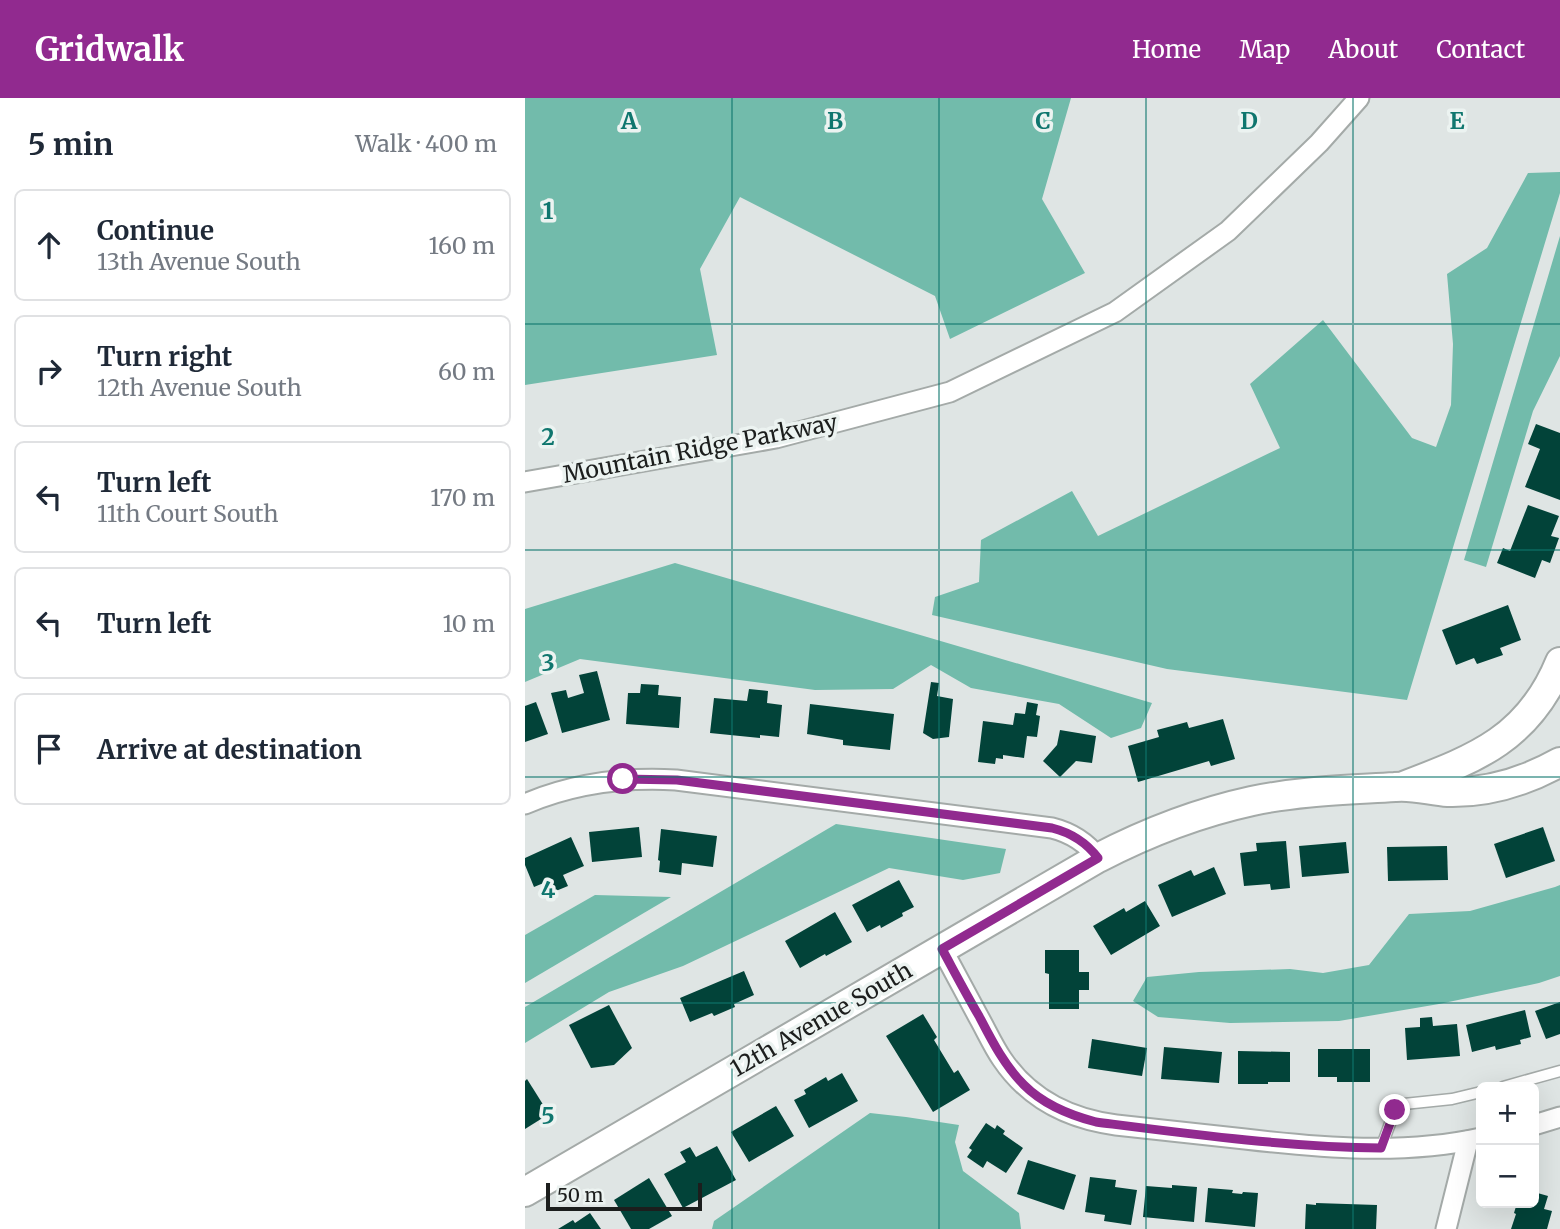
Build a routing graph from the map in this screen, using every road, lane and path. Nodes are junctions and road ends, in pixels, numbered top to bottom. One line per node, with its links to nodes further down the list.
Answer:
1 (1359, 98): 2 (street, Mountain Ridge Parkway)
2 (525, 482)
3 (1560, 662): 5 (street, 12th Avenue South)
4 (1560, 762): 5 (street, 12th Avenue South)
5 (1403, 786): 7 (street, 12th Avenue South)
6 (525, 804): 7 (street)
7 (1098, 858): 8 (street, 12th Avenue South)
8 (942, 949): 15 (street); 16 (street, 12th Avenue South)
9 (1560, 1071): 10 (lane)
10 (1521, 1082)
11 (1476, 1093): 15 (lane)
12 (1560, 1117): 13 (street)
13 (1539, 1123)
14 (1475, 1140): 15 (street); 17 (street)
15 (1381, 1148)
16 (525, 1192)
17 (1446, 1229)

